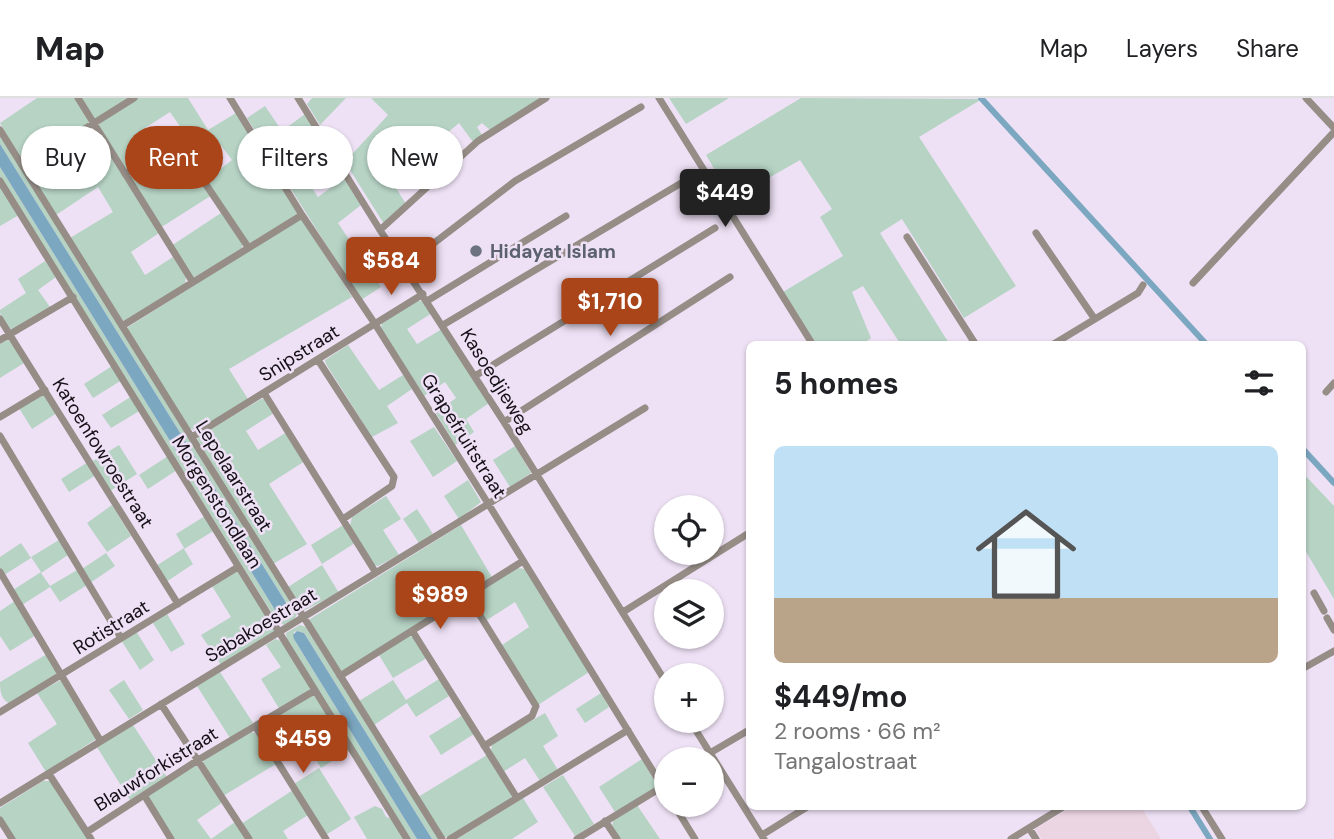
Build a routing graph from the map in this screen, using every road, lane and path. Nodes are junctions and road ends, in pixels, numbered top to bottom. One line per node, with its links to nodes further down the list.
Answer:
1 (78, 98): 9 (street)
2 (134, 98): 9 (street)
3 (230, 98): 20 (street, Grapefruitstraat)
4 (298, 98): 23 (street, Kasoedjieweg)
5 (546, 98): 23 (street)
6 (659, 98): 41 (street)
7 (1306, 98): 12 (street)
8 (640, 107): 27 (street)
9 (93, 123): 10 (street); 14 (street)
10 (88, 126)
11 (0, 130): 13 (street, Lepelaarstraat)
12 (1334, 130): 30 (street)
13 (21, 162)
14 (125, 174)
15 (688, 178): 37 (street)
16 (0, 181): 32 (street, Morgenstondlaan)
17 (38, 189): 38 (street, Lepelaarstraat)
18 (134, 189): 29 (street)
19 (209, 189): 26 (street)
20 (302, 215): 26 (street); 36 (street, Grapefruitstraat)
21 (566, 216): 33 (street, Snipstraat)
22 (715, 228): 45 (street)
23 (380, 230): 27 (street, Kasoedjieweg)
24 (1036, 233): 34 (street)
25 (908, 237): 42 (street)
26 (248, 247): 29 (street)
27 (404, 266): 33 (street, Kasoedjieweg)
28 (730, 277): 52 (street)
29 (192, 281): 38 (street)
30 (1193, 283)
31 (1143, 285): 34 (street)
32 (73, 297): 39 (street); 60 (street, Morgenstondlaan)
33 (425, 297): 36 (street, Snipstraat); 37 (street, Kasoedjieweg)
34 (1094, 318): 43 (street)
35 (0, 319): 39 (street, Katoenfowroestraat)
36 (375, 324): 44 (street, Snipstraat); 56 (street, Grapefruitstraat)
37 (443, 325): 45 (street, Kasoedjieweg)
38 (122, 326): 54 (street, Lepelaarstraat)
39 (10, 335): 40 (street); 47 (street, Katoenfowroestraat)
40 (0, 341)
41 (811, 341)
42 (973, 341)
43 (1058, 341)
44 (318, 360): 49 (street, Snipstraat); 57 (street)
45 (475, 376): 52 (street, Kasoedjieweg)
46 (1334, 383): 48 (street)
47 (45, 390): 51 (street); 65 (street, Katoenfowroestraat)
48 (1326, 392)
49 (264, 393): 54 (street, Snipstraat); 57 (street)
50 (645, 408): 55 (street, Sabakoestraat)
51 (0, 417)
52 (505, 422): 55 (street, Kasoedjieweg)
53 (0, 436): 71 (street)
54 (192, 437): 67 (street, Lepelaarstraat)
55 (538, 475): 56 (street, Sabakoestraat); 66 (street, Kasoedjieweg)
56 (489, 505): 59 (street, Grapefruitstraat); 62 (street, Sabakoestraat)
57 (343, 519): 62 (street)
58 (746, 535): 66 (street)
59 (523, 561): 64 (street); 82 (street, Grapefruitstraat)
60 (238, 567): 65 (street, Rotistraat); 69 (street, Morgenstondlaan)
61 (0, 572): 75 (street)
62 (376, 573): 67 (street, Sabakoestraat)
63 (1314, 593): 68 (street)
64 (468, 596): 70 (street); 85 (street)
65 (177, 604): 71 (street, Rotistraat)
66 (623, 612): 73 (street, Kasoedjieweg)
67 (303, 618): 69 (street, Sabakoestraat); 76 (street, Lepelaarstraat)
68 (1334, 630)
69 (281, 632): 77 (street, Morgenstondlaan); 79 (street, Sabakoestraat)
70 (413, 632): 76 (street); 85 (street)
71 (121, 638): 75 (street, Rotistraat)
72 (1334, 651): 74 (street)
73 (654, 663)
74 (1306, 667)
75 (63, 675): 80 (street, Rotistraat); 84 (street)
76 (340, 676): 109 (street, Lepelaarstraat)
77 (314, 691): 81 (street, Blauwforkistraat); 108 (street, Morgenstondlaan)
78 (0, 698): 80 (street)
79 (161, 704): 84 (street, Sabakoestraat); 87 (street)
80 (3, 710)
81 (256, 726): 87 (street, Blauwforkistraat); 107 (street)
82 (628, 730): 88 (street, Grapefruitstraat); 93 (street)
83 (746, 732): 86 (street)
84 (100, 740): 89 (street, Sabakoestraat)
85 (484, 746): 93 (street)
86 (720, 747)
87 (198, 760): 91 (street, Blauwforkistraat); 106 (street)
88 (654, 772)
89 (49, 774): 94 (street, Sabakoestraat); 102 (street)
90 (724, 775): 103 (street)
91 (144, 795): 102 (street, Blauwforkistraat); 105 (street)
92 (654, 796): 100 (street)
93 (517, 798): 110 (street)
94 (0, 803)
95 (803, 810): 103 (street)
96 (1058, 810): 101 (street)
97 (1204, 810): 116 (street)
98 (681, 817): 113 (street)
99 (0, 820): 104 (street)
100 (605, 821): 111 (street); 112 (street)
101 (1029, 828): 114 (street); 115 (street)
102 (89, 835)
103 (763, 837)
104 (12, 839)
105 (171, 839)
106 (249, 839)
107 (327, 839)
108 (407, 839)
109 (442, 839)
110 (450, 839)
111 (577, 839)
112 (617, 839)
113 (695, 839)
114 (1011, 839)
115 (1036, 839)
116 (1222, 839)

